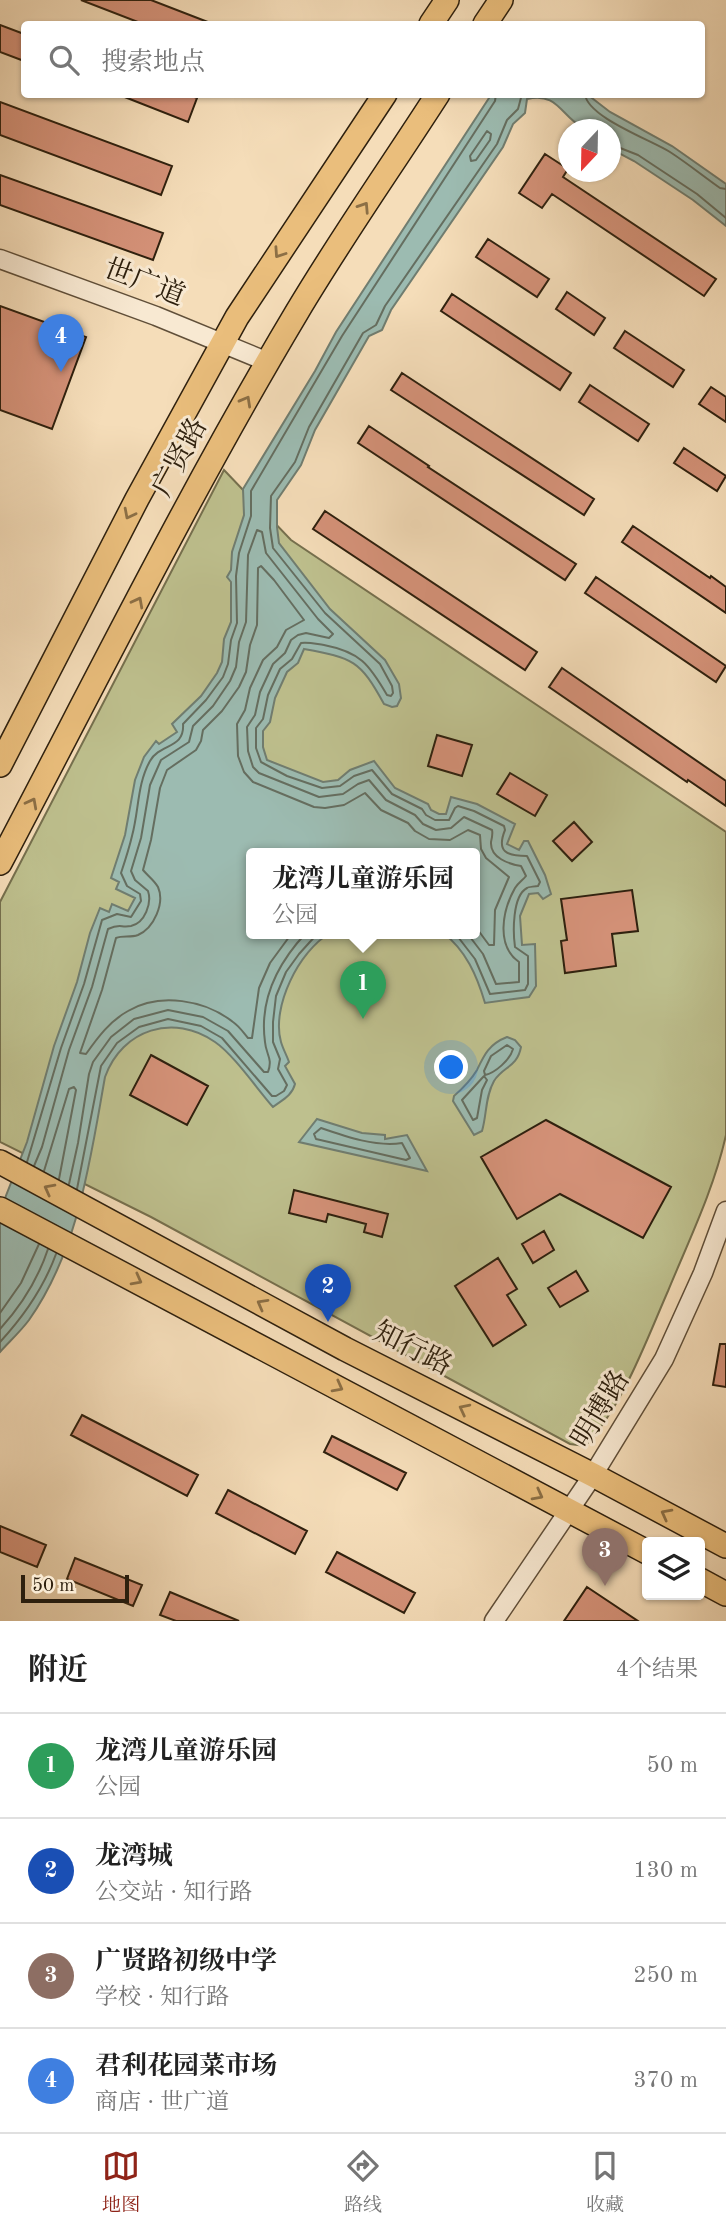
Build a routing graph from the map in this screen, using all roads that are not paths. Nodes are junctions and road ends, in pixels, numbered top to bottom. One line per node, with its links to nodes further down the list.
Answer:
1 (447, 0): 3 (main road)
2 (501, 0): 4 (main road)
3 (433, 21)
4 (487, 21)
5 (381, 98): 8 (main road, 广贤路, one-way to 8)
6 (436, 98): 9 (main road, 广贤路, one-way to 6)
7 (0, 259): 8 (street, 世广道)
8 (223, 344): 9 (street, 世广道); 10 (main road, 广贤路, one-way to 10)
9 (268, 362): 11 (main road, 广贤路, one-way to 9)
10 (0, 765)
11 (0, 863)
12 (2, 1163): 15 (main road, 知行路, one-way to 12)
13 (0, 1209): 16 (main road, one-way to 16)
14 (726, 1211): 15 (street, 明博路)
15 (593, 1475): 16 (street, 明博路); 17 (main road, 知行路, one-way to 15)
16 (568, 1510): 18 (main road); 21 (street, 明博路)
17 (726, 1546)
18 (642, 1549)
19 (705, 1583): 20 (main road)
20 (726, 1594)
21 (494, 1621)

